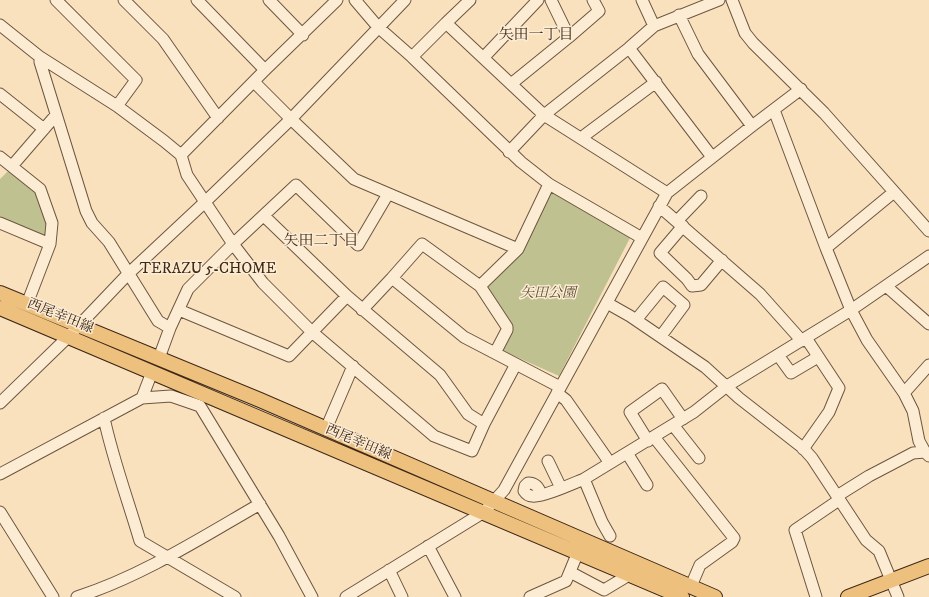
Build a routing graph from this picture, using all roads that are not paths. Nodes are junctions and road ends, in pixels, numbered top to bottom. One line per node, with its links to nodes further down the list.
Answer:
1 (56, 0): 32 (street)
2 (124, 0): 36 (street)
3 (197, 0): 26 (street)
4 (269, 0): 20 (street)
5 (337, 0): 20 (street)
6 (355, 0): 19 (street)
7 (405, 0): 19 (street)
8 (470, 0): 16 (street)
9 (538, 0): 25 (street)
10 (551, 0): 21 (street)
11 (593, 0): 21 (street)
12 (642, 0): 18 (street)
13 (719, 0): 15 (street)
14 (732, 0): 30 (street)
15 (680, 15): 18 (street); 38 (street)
16 (446, 23): 24 (street); 25 (street)
17 (0, 25): 23 (street)
18 (654, 26): 22 (street)
19 (378, 27): 24 (street); 37 (street)
20 (303, 35): 26 (street)
21 (569, 37): 29 (street)
22 (629, 48): 28 (street); 35 (street)
23 (40, 57): 32 (street); 34 (street)
24 (412, 57): 41 (street)
25 (484, 57): 29 (street)
26 (265, 70): 27 (street)
27 (254, 82): 36 (street); 37 (street)
28 (656, 82): 40 (street); 44 (street)
29 (511, 84): 35 (street)
30 (801, 89): 33 (street); 47 (street)
31 (0, 94): 39 (street)
32 (117, 106): 42 (street)
33 (774, 110): 38 (street); 60 (street)
34 (56, 114): 39 (street); 64 (street)
35 (544, 114): 40 (street); 41 (street)
36 (218, 118): 42 (street)
37 (291, 119): 49 (street); 51 (street)
38 (752, 126): 44 (street)
39 (44, 129): 45 (street)
40 (580, 138): 48 (street)
41 (509, 152): 46 (street)
42 (181, 155): 51 (street)
43 (0, 157): 45 (street)
44 (712, 157): 48 (street)
45 (12, 166): 58 (street)
46 (549, 184): 57 (street); 61 (street)
47 (894, 192): 56 (street); 60 (street)
48 (667, 193): 52 (street)
49 (388, 194): 53 (street); 61 (street)
50 (701, 196): 55 (street)
51 (205, 202): 59 (street); 64 (street)
52 (659, 206): 55 (street); 57 (street)
53 (264, 216): 59 (street); 69 (street)
54 (0, 223): 58 (street)
55 (680, 223): 63 (street); 63 (street)
56 (929, 231)
57 (642, 238): 70 (street)
58 (50, 244): 71 (street)
59 (233, 244): 73 (street); 80 (street)
60 (826, 248): 75 (street)
61 (518, 249): 66 (street)
62 (929, 256): 67 (street)
63 (722, 260): 83 (street)
64 (128, 274): 78 (street); 79 (street)
65 (392, 278): 66 (street); 74 (street); 84 (street)
66 (480, 286): 84 (street)
67 (886, 286): 75 (street); 77 (street)
68 (0, 293): 71 (main road, 西尾幸田線)
69 (347, 296): 74 (street); 80 (street)
70 (607, 303): 76 (street); 93 (street)
71 (27, 304): 78 (main road, 西尾幸田線)
72 (0, 308): 82 (main road, 西尾幸田線)
73 (179, 310): 79 (street); 80 (street)
74 (362, 310): 99 (street)
75 (852, 310): 83 (street); 94 (street)
76 (636, 320): 81 (street); 81 (street)
77 (929, 324)
78 (78, 325): 82 (street); 87 (main road, 西尾幸田線)
79 (170, 328): 87 (street)
80 (312, 332): 90 (street)
81 (660, 336): 92 (street)
82 (68, 337): 91 (main road, 西尾幸田線); 96 (street)
83 (804, 339): 85 (street); 86 (street)
84 (495, 353): 88 (street)
85 (778, 355): 86 (street); 92 (street)
86 (818, 357): 103 (street)
87 (159, 358): 101 (main road, 西尾幸田線)
88 (516, 364): 93 (street); 99 (street)
89 (929, 365): 94 (street)
90 (353, 366): 99 (street); 101 (street)
91 (152, 372): 95 (street); 118 (main road, 西尾幸田線)
92 (727, 386): 98 (street); 103 (street)
93 (558, 390): 108 (street); 115 (street)
94 (904, 393): 105 (street)
95 (142, 398): 97 (street); 116 (street)
96 (0, 403)
97 (104, 418): 109 (street); 122 (street)
98 (683, 419): 100 (street); 102 (street)
99 (484, 424)
100 (673, 425): 102 (street); 106 (street)
101 (326, 429): 115 (main road, 西尾幸田線)
102 (651, 439): 104 (street); 128 (street)
103 (804, 449): 114 (street)
104 (627, 453): 108 (street); 111 (street)
105 (927, 454): 114 (street)
106 (699, 458)
107 (548, 461): 112 (street)
108 (610, 463): 110 (street)
109 (1, 472)
110 (584, 479): 112 (street); 119 (street)
111 (647, 485)
112 (561, 488): 113 (street)
113 (541, 495)
114 (838, 498): 127 (street); 138 (street)
115 (494, 501): 118 (street); 128 (main road, 西尾幸田線)
116 (260, 504): 122 (street); 132 (street)
117 (0, 512): 129 (street)
118 (484, 512): 120 (street); 121 (main road, 西尾幸田線)
119 (610, 536)
120 (428, 546): 124 (street); 135 (street)
121 (578, 552): 125 (street); 126 (main road, 西尾幸田線)
122 (166, 557): 130 (street); 131 (street)
123 (929, 566): 127 (main road)
124 (389, 570): 133 (street); 134 (street)
125 (570, 572): 126 (street); 136 (street)
126 (629, 575): 128 (main road, 西尾幸田線)
127 (891, 581): 139 (main road); 140 (street)
128 (687, 592): 137 (main road, 西尾幸田線)
129 (53, 597)
130 (77, 597)
131 (235, 597)
132 (312, 597)
133 (346, 597)
134 (402, 597)
135 (455, 597)
136 (530, 597)
137 (715, 597)
138 (816, 597)
139 (848, 597)
140 (898, 597)

